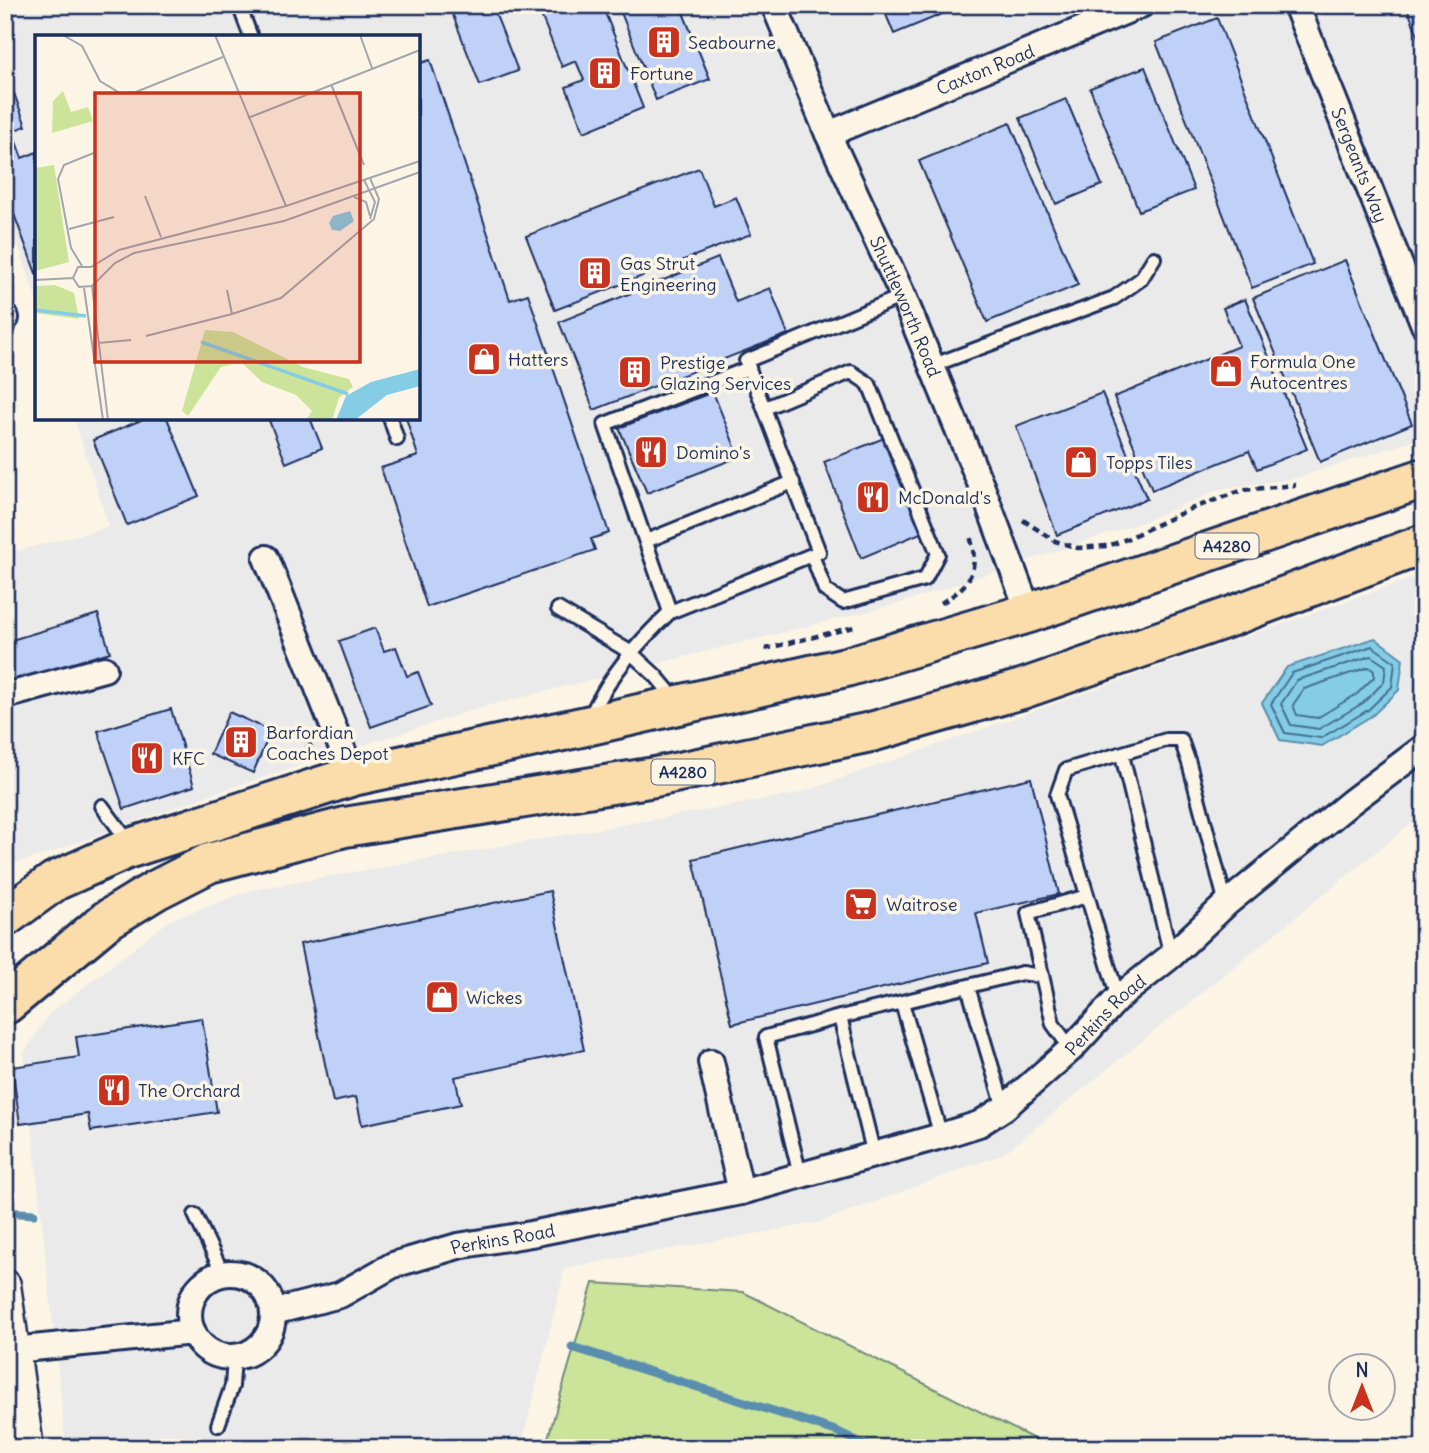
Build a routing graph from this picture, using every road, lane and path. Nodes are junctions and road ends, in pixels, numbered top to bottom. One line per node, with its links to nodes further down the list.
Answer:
1 (239, 5): 5 (lane)
2 (774, 5): 6 (street, Shuttleworth Road)
3 (1141, 5): 6 (street, Caxton Road)
4 (1296, 5): 9 (street, Sergeants Way)
5 (250, 35)
6 (828, 134): 8 (street, Shuttleworth Road)
7 (1154, 258): 10 (lane)
8 (903, 296): 10 (street, Shuttleworth Road); 11 (lane)
9 (1424, 325)
10 (931, 366): 27 (street, Shuttleworth Road)
11 (749, 368): 12 (lane); 19 (lane)
12 (765, 408): 16 (lane); 21 (lane)
13 (391, 420): 14 (lane)
14 (397, 439)
15 (1424, 478): 27 (main road, A4280)
16 (793, 482): 19 (lane); 21 (lane)
17 (1307, 484): 18 (path)
18 (1018, 510)
19 (646, 541): 26 (lane)
20 (1424, 544): 23 (main road, A4280)
21 (812, 555): 26 (lane)
22 (266, 558): 35 (street)
23 (1381, 559): 24 (street); 47 (main road, A4280)
24 (1424, 566)
25 (558, 609): 28 (lane)
26 (670, 612): 28 (lane)
27 (1029, 613): 31 (main road, A4280)
28 (630, 652): 31 (lane); 32 (lane)
29 (104, 669): 30 (street)
30 (5, 696)
31 (680, 704): 32 (main road, A4280)
32 (586, 726): 35 (main road, A4280)
33 (1424, 747): 39 (street, Perkins Road)
34 (1122, 755): 38 (lane); 39 (lane); 41 (lane)
35 (353, 776): 37 (main road, A4280)
36 (102, 806): 37 (lane)
37 (127, 849): 40 (main road, A4280)
38 (1087, 896): 42 (lane); 45 (lane)
39 (1226, 904): 41 (street, Perkins Road)
40 (5, 917)
41 (1171, 956): 45 (street, Perkins Road)
42 (1041, 976): 44 (lane); 49 (lane)
43 (5, 979): 47 (main road)
44 (968, 986): 46 (lane); 51 (lane)
45 (1118, 998): 49 (street, Perkins Road)
46 (902, 1003): 48 (lane); 52 (lane)
47 (6, 1005)
48 (840, 1017): 53 (lane); 54 (lane)
49 (1071, 1049): 51 (street, Perkins Road)
50 (711, 1062): 55 (street)
51 (1004, 1108): 52 (street, Perkins Road)
52 (942, 1136): 53 (street, Perkins Road)
53 (874, 1156): 54 (street, Perkins Road)
54 (800, 1175): 55 (street, Perkins Road)
55 (741, 1192): 59 (street, Perkins Road)
56 (195, 1215): 57 (lane)
57 (223, 1274): 59 (street); 60 (street)
58 (5, 1285): 61 (street)
59 (273, 1312): 62 (street)
60 (193, 1332): 61 (street); 62 (street)
61 (13, 1350): 64 (street)
62 (234, 1358): 63 (lane)
63 (218, 1425)
64 (28, 1448)

